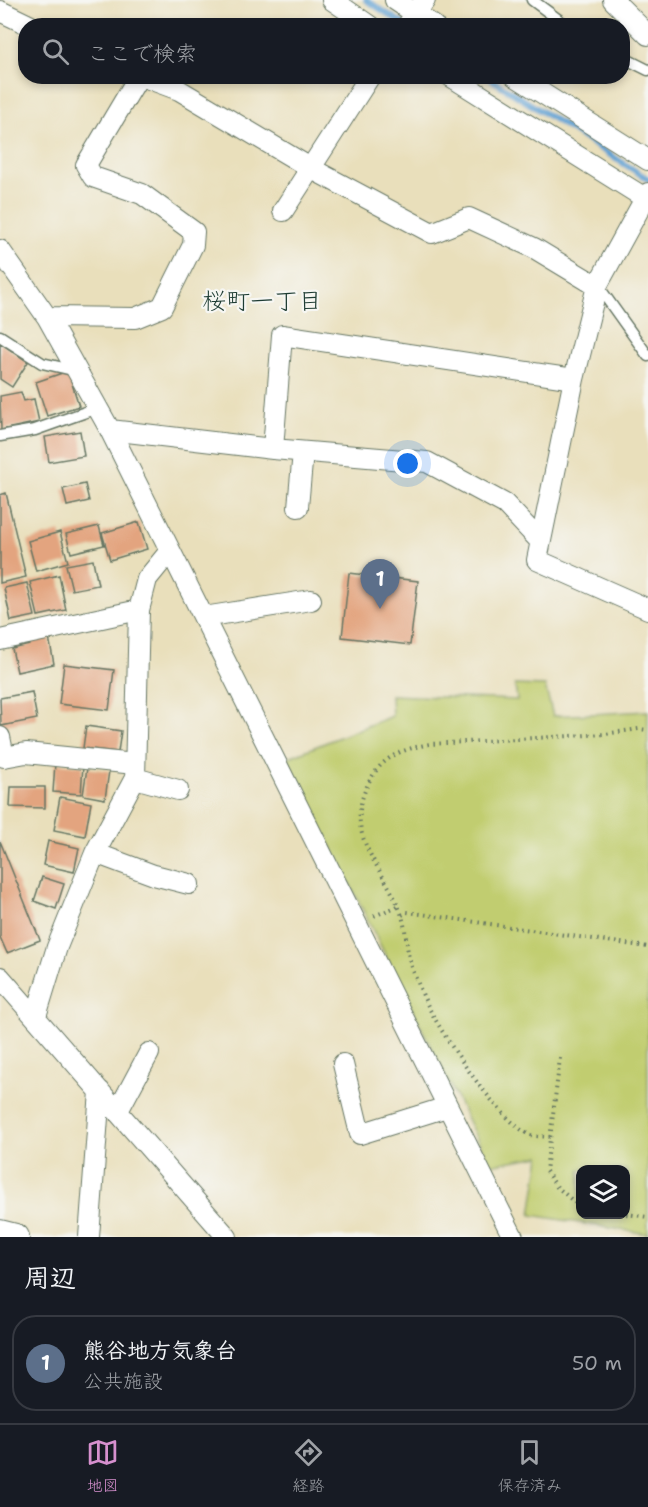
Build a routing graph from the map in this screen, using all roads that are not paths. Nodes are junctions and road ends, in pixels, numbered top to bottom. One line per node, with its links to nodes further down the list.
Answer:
1 (332, 0): 7 (street)
2 (395, 0): 6 (street)
3 (532, 0): 8 (lane)
4 (613, 0): 10 (street)
5 (0, 11): 9 (street)
6 (414, 15)
7 (358, 18)
8 (556, 18)
9 (18, 20)
10 (648, 35)
11 (630, 61): 12 (lane)
12 (648, 70)
13 (135, 84): 24 (street)
14 (162, 84): 19 (street)
15 (365, 84): 19 (street)
16 (463, 84): 20 (street)
17 (529, 84): 18 (street)
18 (648, 160)
19 (312, 169): 21 (street); 23 (street)
20 (647, 196): 23 (street)
21 (283, 211)
22 (0, 250): 24 (street)
23 (597, 286): 26 (lane); 28 (street)
24 (48, 317): 27 (street)
25 (0, 336): 27 (lane)
26 (648, 357)
27 (77, 371): 29 (street)
28 (574, 379): 32 (street); 35 (street)
29 (97, 408): 30 (street); 31 (lane)
30 (110, 430): 32 (street); 36 (street)
31 (0, 436)
32 (273, 449): 33 (street)
33 (303, 452): 34 (street); 35 (street)
34 (298, 507)
35 (539, 540): 38 (street)
36 (169, 552): 39 (street); 40 (street)
37 (312, 600): 40 (street)
38 (647, 606)
39 (139, 610): 41 (street); 43 (street)
40 (204, 617): 52 (street)
41 (0, 640)
42 (0, 737): 43 (street)
43 (135, 771): 44 (street); 45 (street)
44 (178, 790)
45 (95, 853): 46 (street); 48 (street)
46 (189, 884)
47 (0, 977): 48 (street)
48 (36, 1016): 51 (street)
49 (149, 1053): 53 (street)
50 (343, 1064): 52 (street)
51 (100, 1091): 53 (street); 56 (street)
52 (447, 1107): 58 (street)
53 (118, 1110): 57 (street)
54 (0, 1233): 55 (street)
55 (16, 1237)
56 (88, 1237)
57 (227, 1237)
58 (513, 1237)

